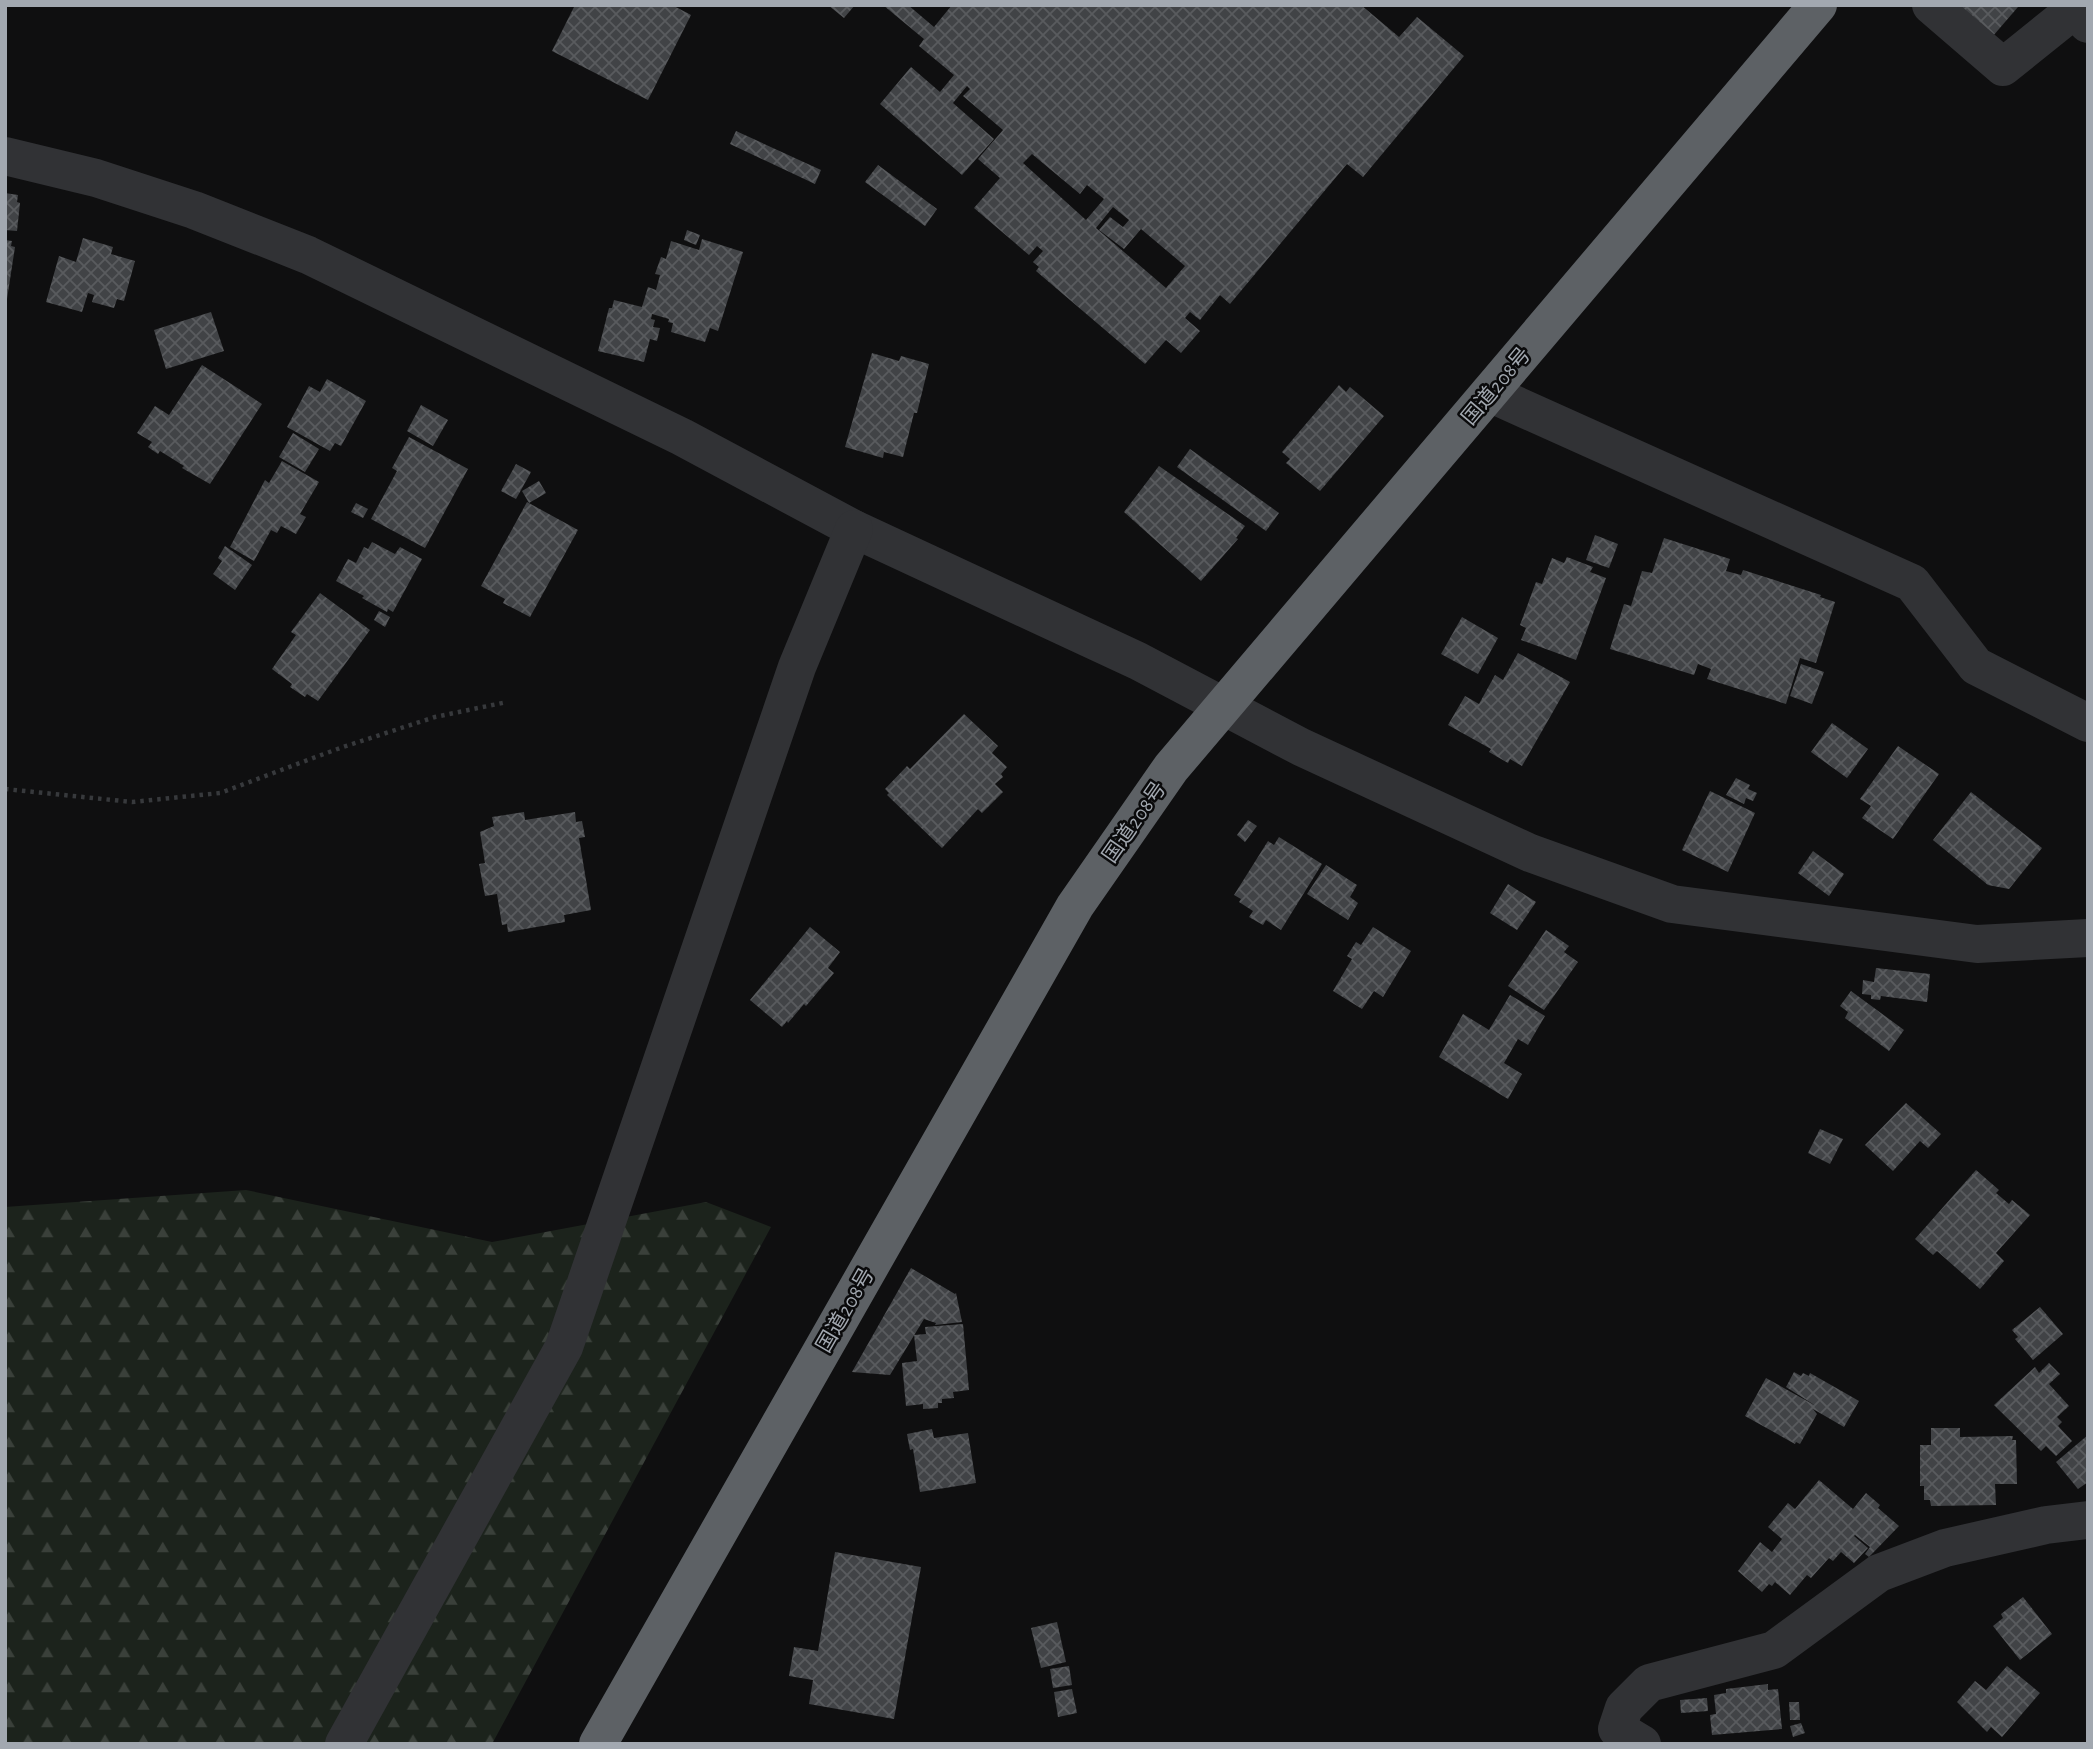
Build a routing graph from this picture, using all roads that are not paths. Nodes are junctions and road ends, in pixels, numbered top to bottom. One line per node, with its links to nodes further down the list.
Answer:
1 (1818, 5): 5 (highway, 国道208号)
2 (1931, 5): 3 (street)
3 (2088, 24)
4 (5, 156): 6 (street)
5 (1489, 393): 7 (street); 11 (highway, 国道208号)
6 (854, 529): 8 (street); 10 (street)
7 (2088, 723)
8 (2088, 938)
9 (2088, 1520): 12 (street)
10 (344, 1744)
11 (598, 1744)
12 (1642, 1744)

